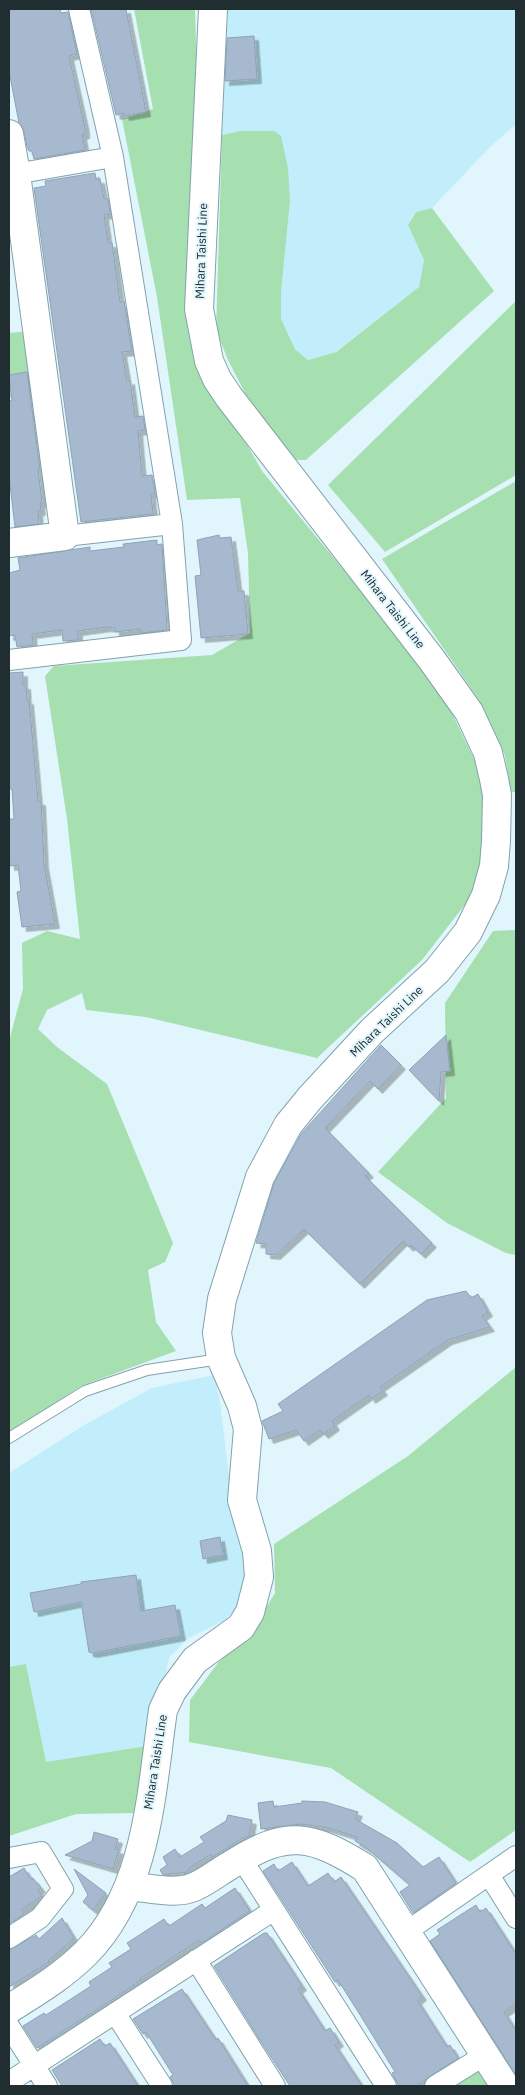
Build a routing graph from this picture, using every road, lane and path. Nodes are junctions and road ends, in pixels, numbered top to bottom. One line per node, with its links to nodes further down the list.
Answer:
1 (79, 9): 4 (street)
2 (212, 9): 10 (main road, Mihara Taishi Line)
3 (9, 134): 5 (main road)
4 (113, 157): 5 (street); 6 (street)
5 (12, 175): 7 (main road)
6 (172, 524): 7 (street); 9 (street)
7 (65, 536): 8 (main road)
8 (9, 543)
9 (9, 660)
10 (221, 1358): 11 (lane); 16 (main road, Mihara Taishi Line)
11 (9, 1438)
12 (516, 1856): 15 (street)
13 (9, 1858): 20 (street)
14 (241, 1858): 16 (main road); 17 (street); 19 (main road)
15 (489, 1875): 18 (street); 19 (street)
16 (129, 1886): 22 (main road, Mihara Taishi Line)
17 (274, 1910): 21 (street); 31 (street)
18 (516, 1918)
19 (406, 1932): 25 (main road)
20 (9, 1938)
21 (196, 1960): 23 (street); 30 (street)
22 (9, 2010)
23 (115, 2013): 26 (street); 29 (street)
24 (9, 2026): 26 (street)
25 (485, 2055): 32 (street); 33 (main road)
26 (33, 2066): 27 (street); 28 (street)
27 (9, 2082)
28 (47, 2086)
29 (162, 2086)
30 (275, 2086)
31 (386, 2086)
32 (435, 2086)
33 (505, 2086)

